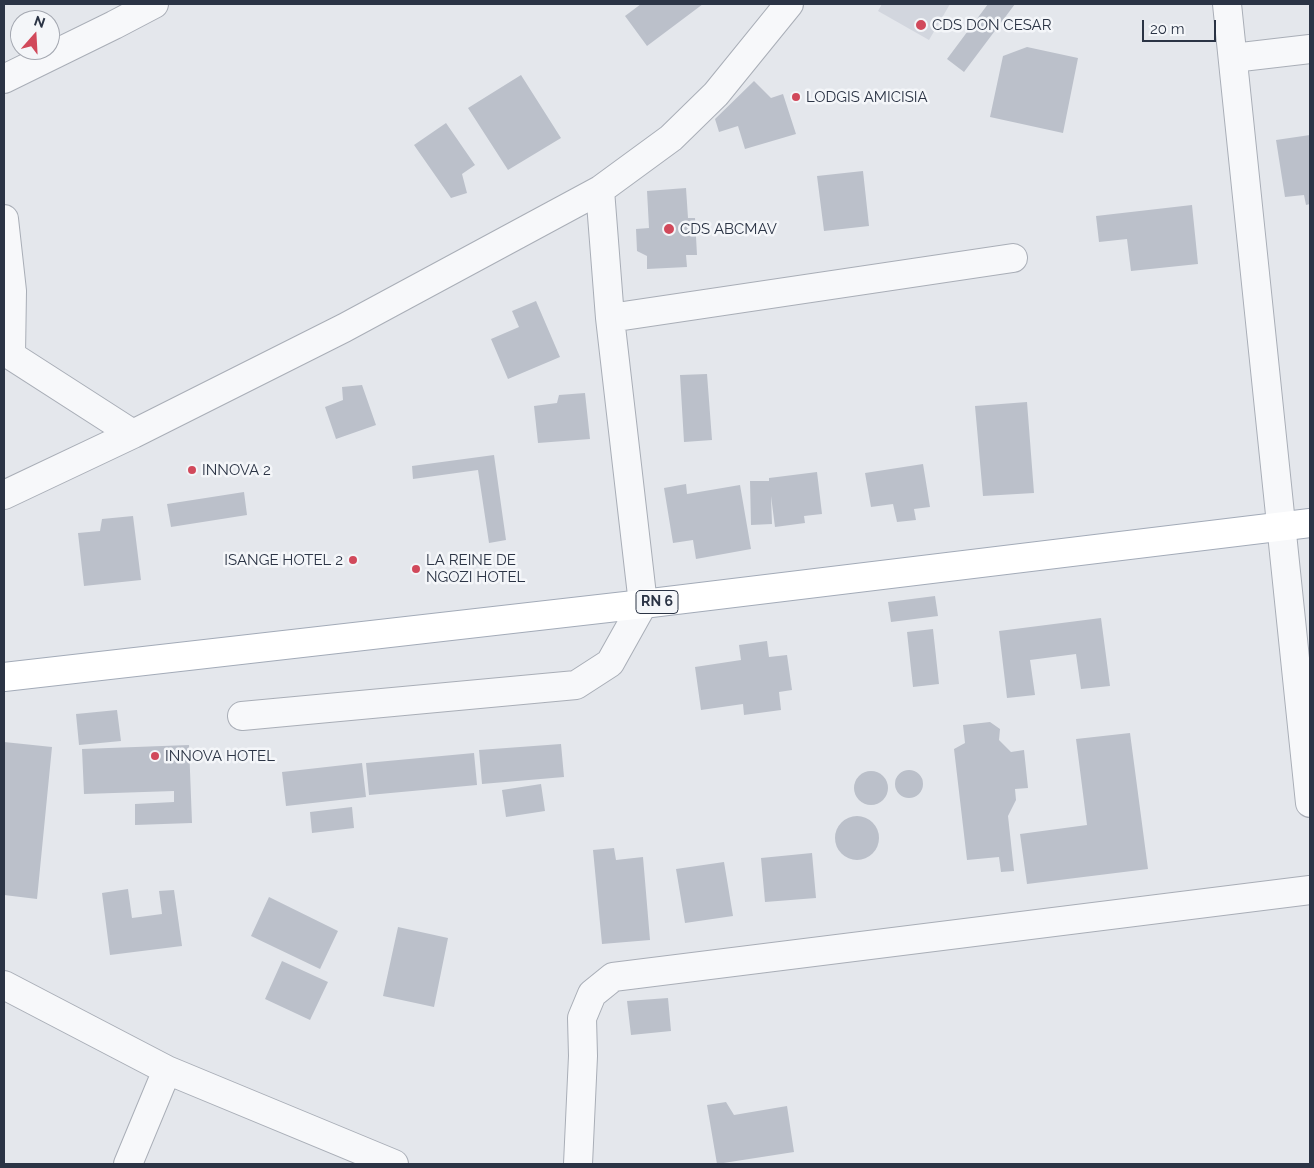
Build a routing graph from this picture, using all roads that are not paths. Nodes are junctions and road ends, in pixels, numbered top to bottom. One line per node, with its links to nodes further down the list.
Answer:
1 (154, 4): 6 (street)
2 (789, 4): 7 (street)
3 (1228, 4): 5 (street)
4 (1310, 49): 5 (street)
5 (1233, 58): 15 (street)
6 (4, 79)
7 (600, 190): 10 (street); 12 (street)
8 (4, 219): 11 (street)
9 (1013, 258): 10 (street)
10 (610, 318): 16 (street)
11 (7, 352): 12 (street)
12 (133, 434): 13 (street)
13 (4, 495)
14 (1310, 523): 15 (main road, RN 6)
15 (1282, 527): 16 (main road, RN 6); 19 (street)
16 (643, 604): 17 (main road, RN 6); 18 (street)
17 (4, 677)
18 (242, 716)
19 (1310, 803)
20 (1310, 890): 25 (street)
21 (4, 985): 22 (street)
22 (167, 1070): 23 (street); 24 (street)
23 (128, 1164)
24 (394, 1164)
25 (578, 1164)

